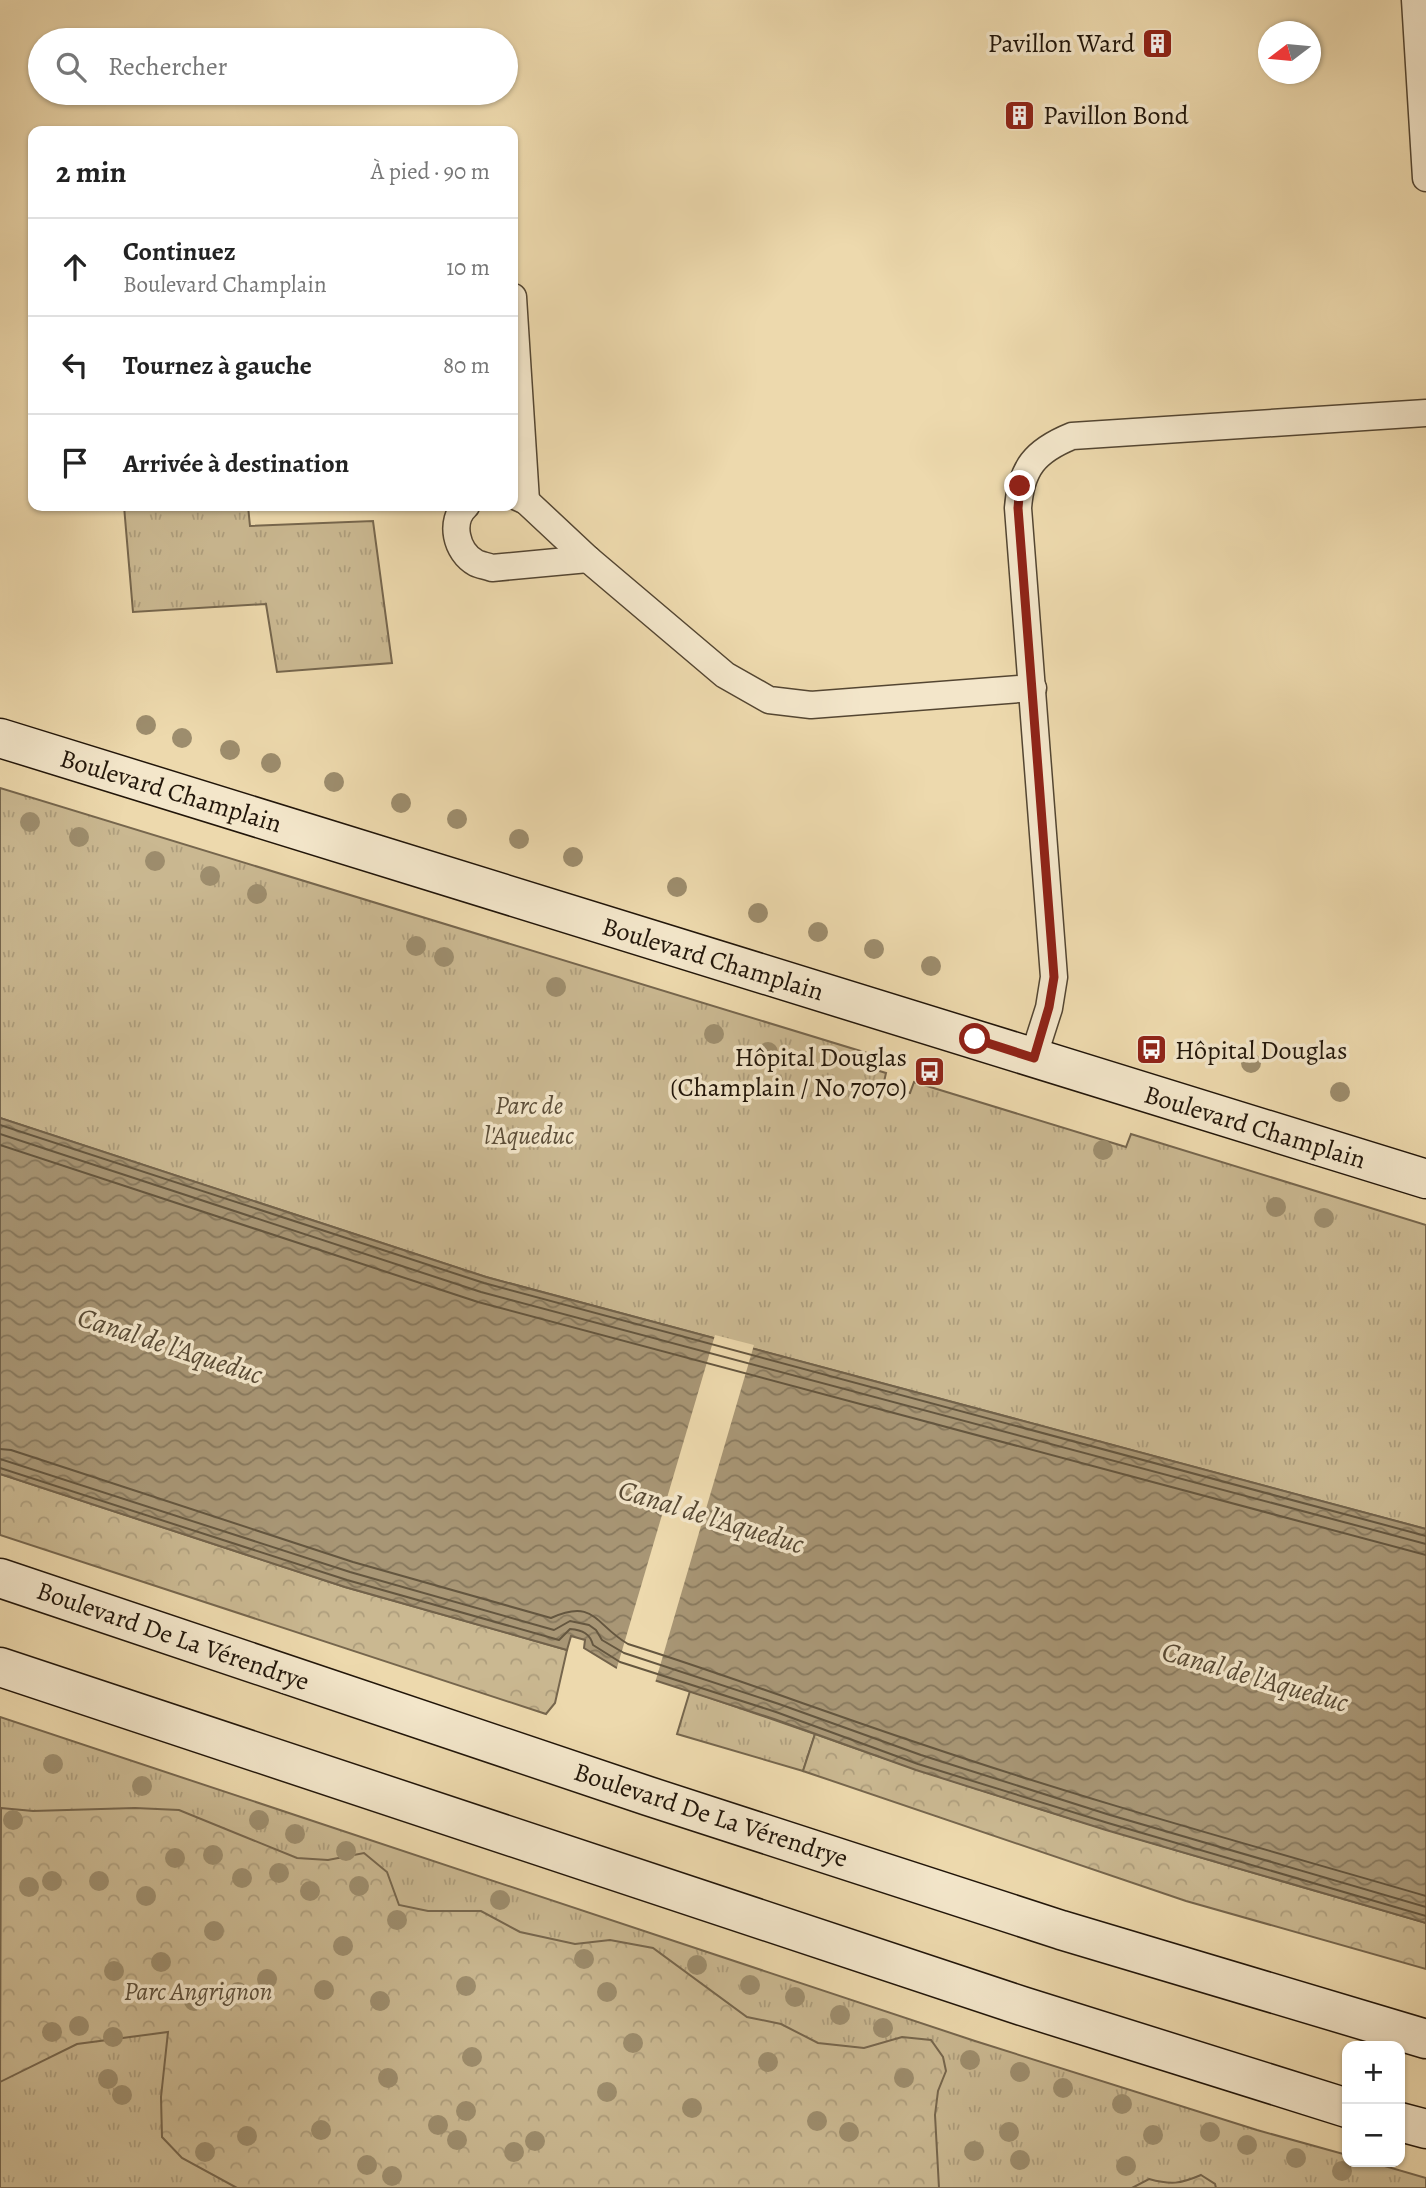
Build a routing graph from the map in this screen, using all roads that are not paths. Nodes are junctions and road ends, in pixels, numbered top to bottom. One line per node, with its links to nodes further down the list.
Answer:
1 (1415, 0): 2 (lane)
2 (1426, 178)
3 (1426, 412): 8 (lane)
4 (518, 464): 5 (lane)
5 (519, 498): 7 (lane)
6 (461, 511): 7 (lane)
7 (588, 559): 8 (lane)
8 (1032, 688): 10 (lane)
9 (0, 738): 10 (main road, Boulevard Champlain)
10 (1034, 1058): 11 (main road, Boulevard Champlain)
11 (1426, 1179)
12 (0, 1578): 14 (main road, Boulevard De La Vérendrye)
13 (0, 1667): 15 (main road)
14 (1426, 2039)
15 (1342, 2106)
16 (1405, 2123): 17 (main road)
17 (1426, 2129)

